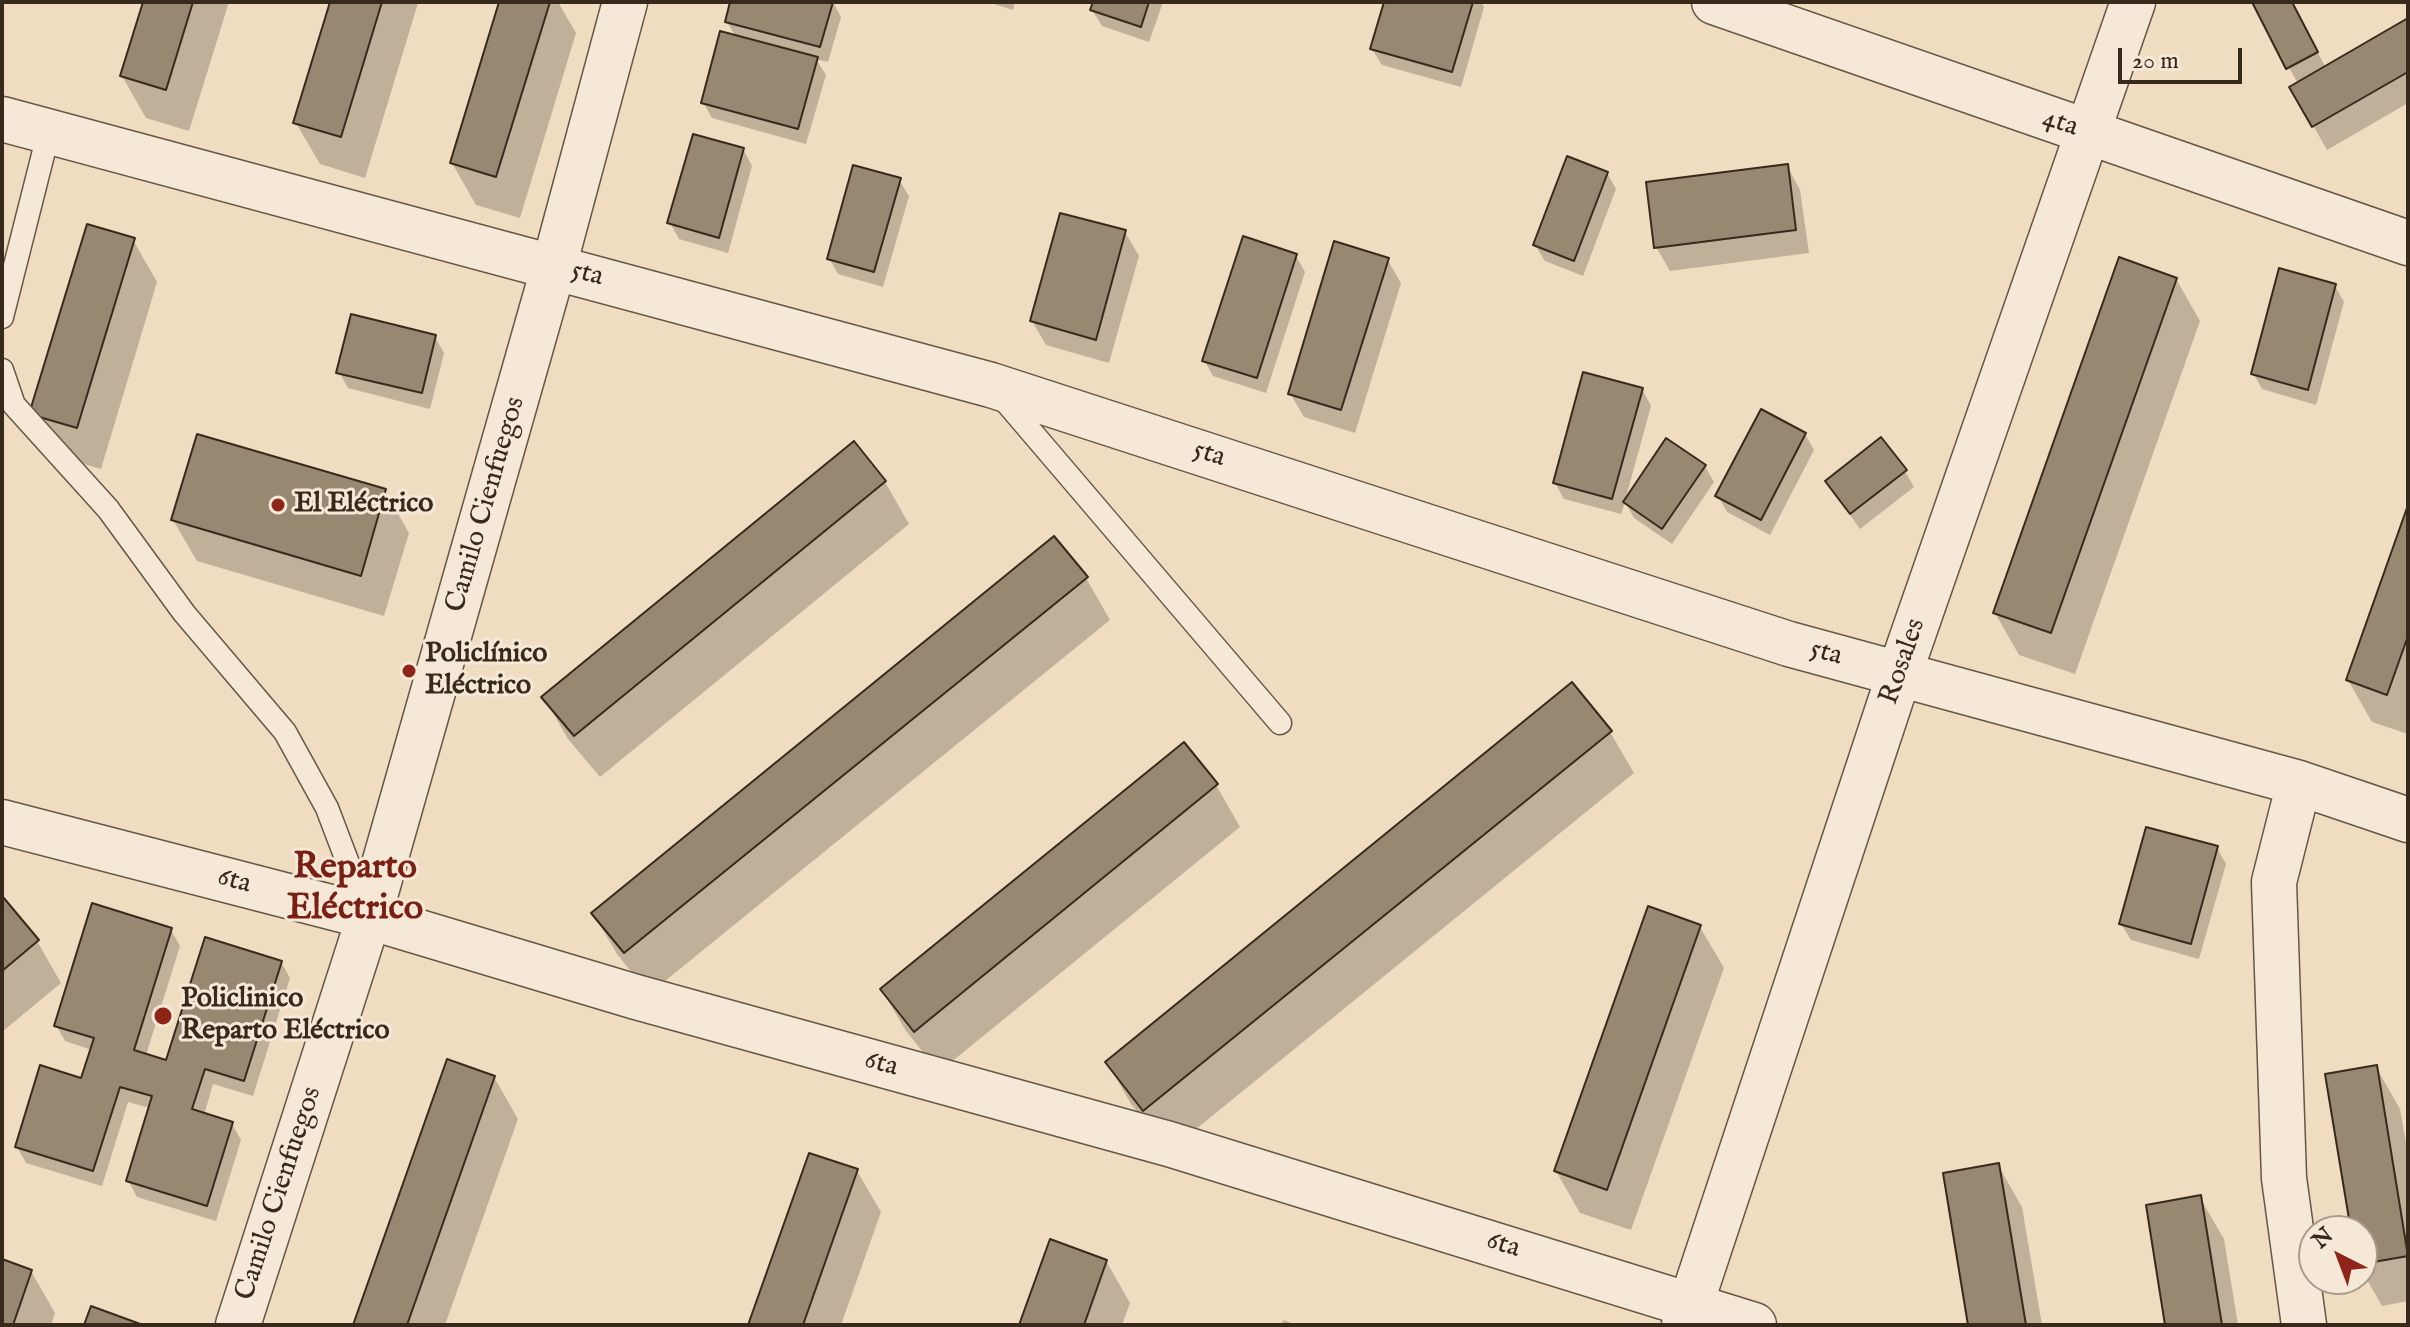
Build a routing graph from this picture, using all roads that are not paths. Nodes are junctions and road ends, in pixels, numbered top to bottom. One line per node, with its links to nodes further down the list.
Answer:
1 (625, 2): 8 (street, Camilo Cienfuegos)
2 (1714, 2): 6 (street, 4ta)
3 (2133, 2): 6 (street, Rosales)
4 (2, 119): 5 (street, 5ta)
5 (49, 131): 8 (street, 5ta); 9 (lane)
6 (2088, 133): 7 (street, 4ta); 12 (street, Rosales)
7 (2408, 243)
8 (554, 266): 11 (street, 5ta); 17 (street, Camilo Cienfuegos)
9 (2, 317)
10 (2, 370): 17 (lane)
11 (991, 385): 12 (street, 5ta); 13 (lane)
12 (1899, 675): 14 (street, 5ta); 18 (street, Rosales)
13 (1280, 723)
14 (2299, 783): 15 (street, 5ta); 21 (street)
15 (2408, 820)
16 (2, 822): 17 (street, 6ta)
17 (369, 917): 18 (street, 6ta); 19 (street, Camilo Cienfuegos)
18 (1688, 1314): 20 (street, 6ta)
19 (238, 1325)
20 (1754, 1325)
21 (2304, 1325)

